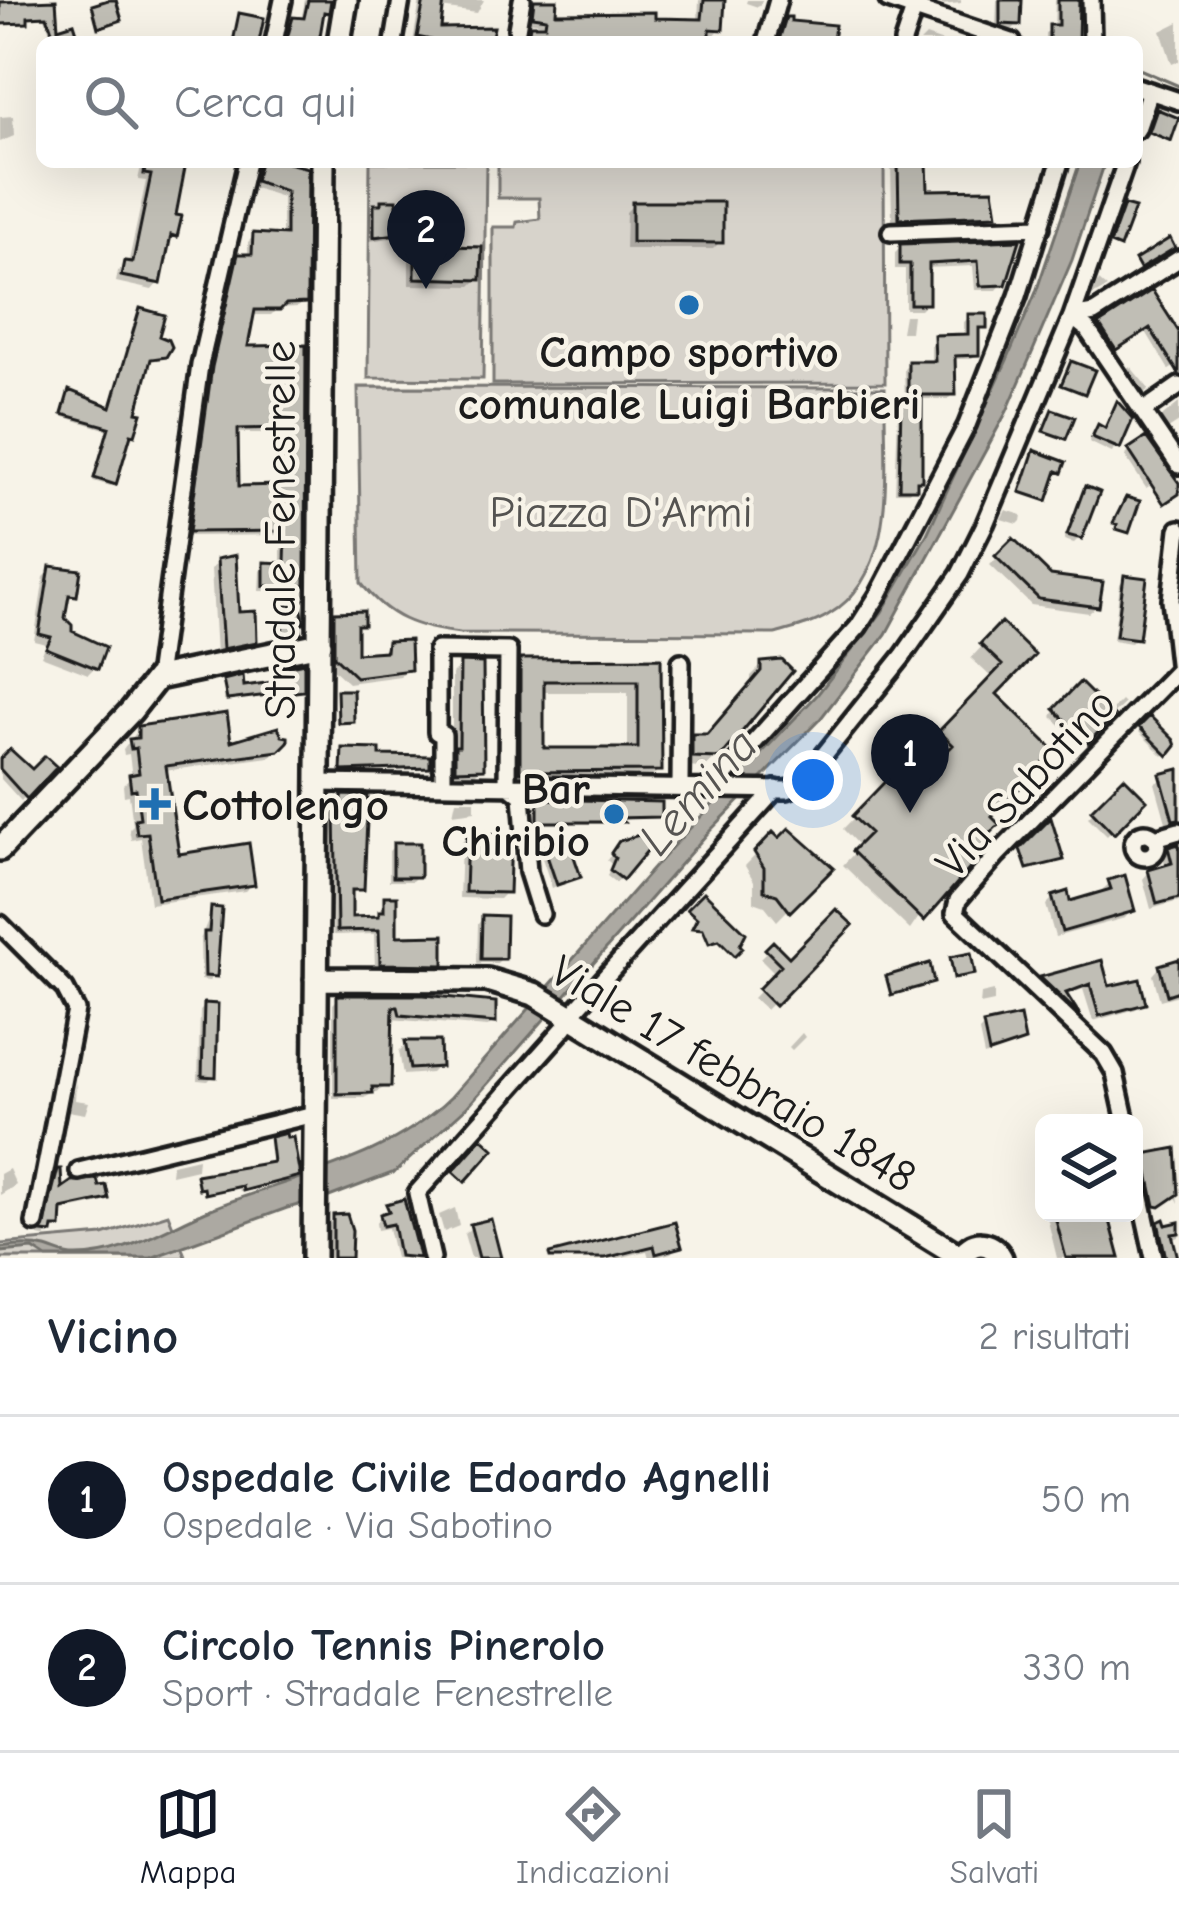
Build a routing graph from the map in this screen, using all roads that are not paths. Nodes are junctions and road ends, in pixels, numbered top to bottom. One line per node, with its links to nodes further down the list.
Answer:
1 (283, 0): 10 (street)
2 (346, 0): 11 (street)
3 (401, 0): 12 (street)
4 (522, 0): 9 (street)
5 (778, 0): 13 (street)
6 (888, 0): 8 (street)
7 (1091, 0): 16 (street)
8 (924, 8): 14 (street); 15 (street)
9 (517, 29)
10 (275, 36)
11 (340, 36)
12 (395, 36)
13 (768, 36)
14 (907, 36)
15 (996, 36)
16 (1092, 36)
17 (1144, 89): 18 (street)
18 (1179, 101)
19 (246, 168): 35 (street)
20 (322, 168): 32 (street, Stradale Fenestrelle)
21 (1058, 168): 23 (street)
22 (1124, 168): 26 (street)
23 (1041, 227): 24 (street); 40 (street)
24 (891, 232)
25 (1179, 259): 26 (street)
26 (1072, 317): 28 (street); 41 (street)
27 (1179, 386): 28 (street)
28 (1143, 411): 29 (street)
29 (1179, 465)
30 (1179, 529): 31 (street, Via Sabotino)
31 (1176, 577): 34 (street, Via Sabotino)
32 (320, 644): 35 (street); 36 (street, Stradale Fenestrelle)
33 (681, 662): 39 (street)
34 (1179, 671): 50 (street, Via Sabotino)
35 (157, 677): 44 (street)
36 (316, 783): 37 (street); 47 (street, Stradale Fenestrelle)
37 (443, 784): 38 (street); 38 (street)
38 (507, 784): 39 (street); 45 (street)
39 (680, 786): 40 (street)
40 (720, 788): 41 (street)
41 (776, 790): 48 (street)
42 (1179, 831): 43 (street)
43 (1154, 838)
44 (0, 849)
45 (541, 914)
46 (0, 924): 53 (street)
47 (316, 979): 48 (street, Viale 17 febbraio 1848); 49 (street, Stradale Fenestrelle)
48 (568, 1013): 54 (street, Viale 17 febbraio 1848); 56 (street)
49 (314, 1114): 51 (street); 55 (street, Stradale Fenestrelle)
50 (1124, 1114)
51 (79, 1171)
52 (1143, 1207): 58 (street)
53 (35, 1223)
54 (961, 1257): 57 (street, Viale 17 febbraio 1848)
55 (314, 1258)
56 (432, 1258)
57 (1001, 1258)
58 (1154, 1258)

